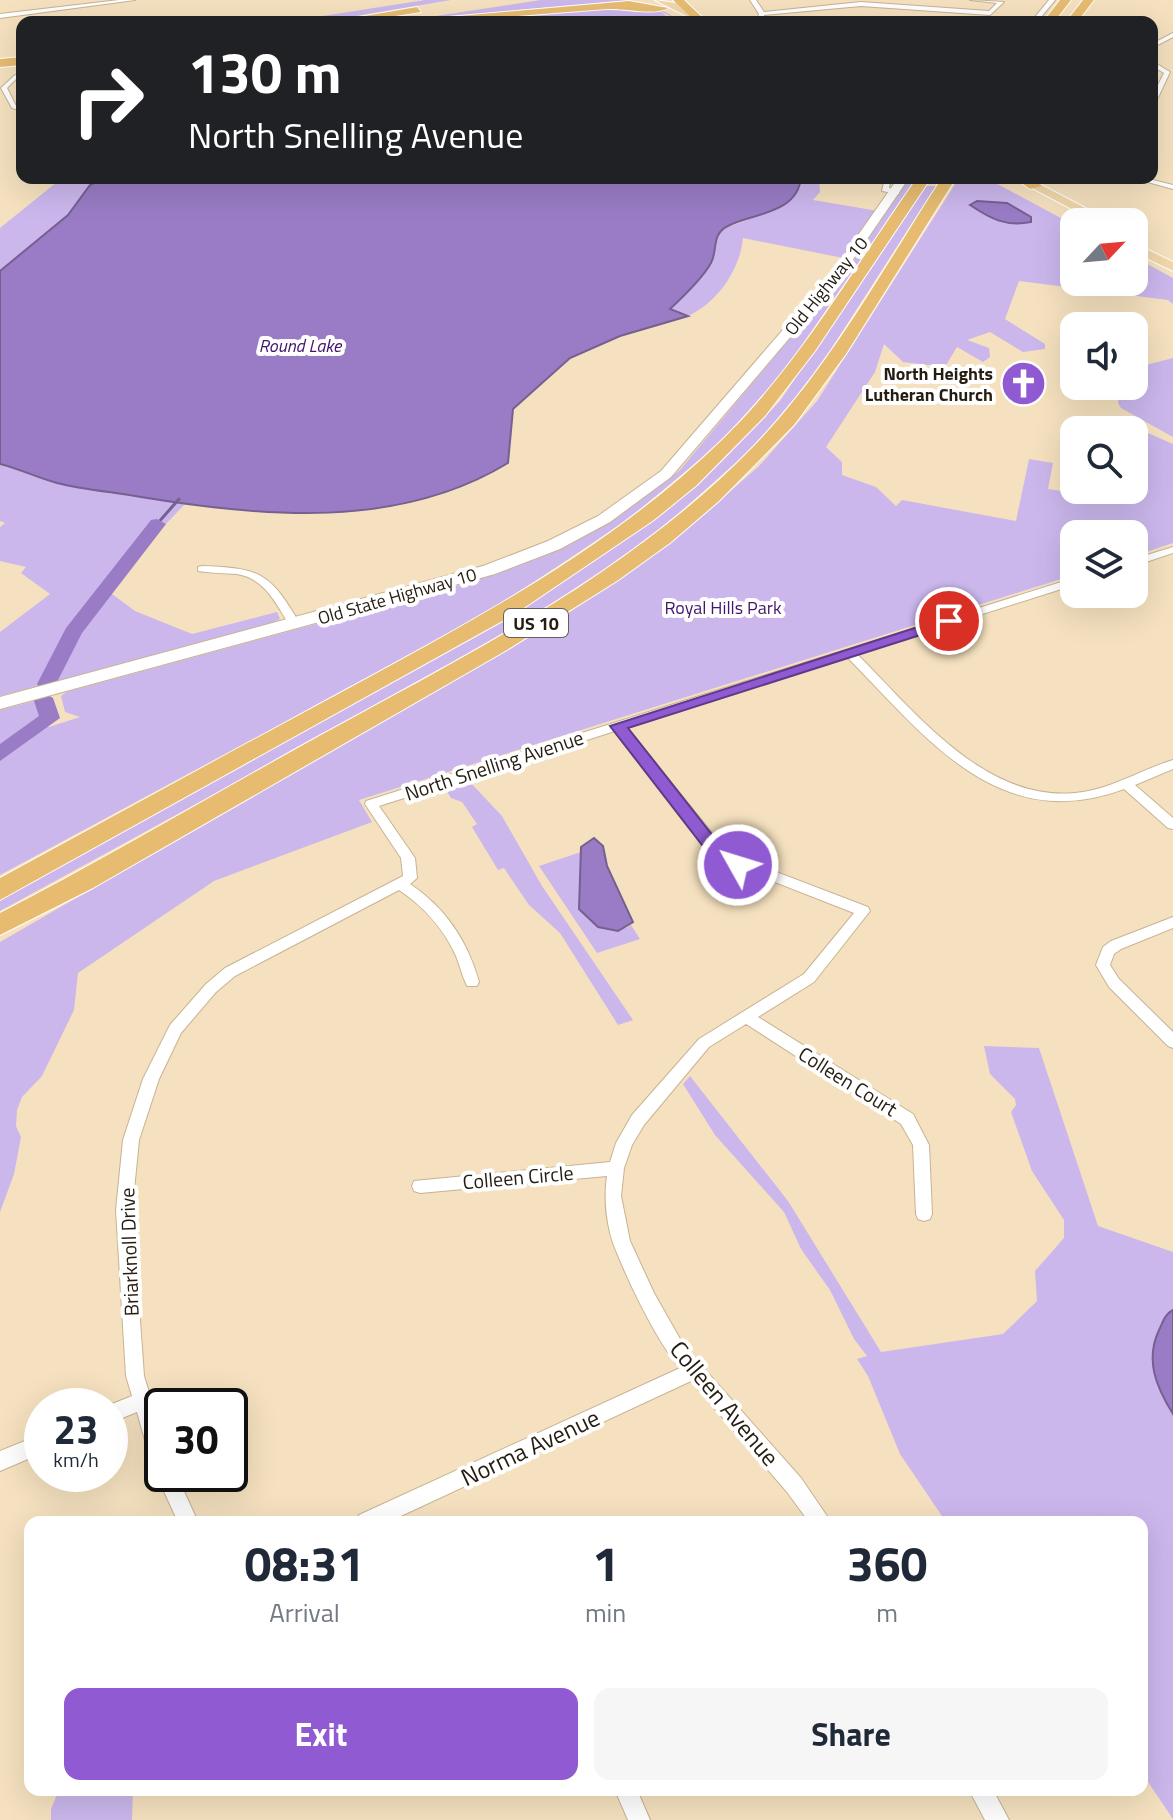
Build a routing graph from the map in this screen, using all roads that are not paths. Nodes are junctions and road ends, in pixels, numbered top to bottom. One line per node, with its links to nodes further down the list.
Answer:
1 (132, 0): 18 (street)
2 (527, 0): 21 (highway)
3 (637, 0): 14 (highway)
4 (678, 0): 24 (highway)
5 (753, 0): 17 (street)
6 (951, 0): 16 (street)
7 (973, 0): 16 (street)
8 (1052, 0): 26 (street)
9 (1066, 0): 27 (highway)
10 (1089, 0): 28 (highway)
11 (660, 3): 14 (highway); 23 (main road)
12 (892, 3): 16 (street); 17 (street)
13 (459, 4): 20 (highway)
14 (608, 5): 22 (highway)
15 (425, 7): 19 (highway)
16 (948, 10): 25 (street)
17 (762, 14)
18 (0, 16)
19 (390, 16)
20 (394, 16)
21 (402, 16)
22 (471, 16)
23 (692, 16)
24 (693, 16)
25 (946, 16)
26 (1039, 16)
27 (1053, 16)
28 (1076, 16)
29 (1158, 67): 31 (street)
30 (16, 74): 32 (street)
31 (1158, 91)
32 (16, 108)
33 (886, 184): 39 (street)
34 (901, 184): 39 (street, Old Highway 10)
35 (920, 184): 59 (highway, US 10)
36 (945, 184): 61 (highway, US 10)
37 (1013, 184): 41 (main road)
38 (1031, 184): 40 (main road)
39 (896, 192): 46 (street, Old Highway 10)
40 (1078, 208)
41 (1060, 209)
42 (1148, 243): 44 (main road)
43 (1148, 254): 45 (main road)
44 (1173, 256)
45 (1173, 267)
46 (741, 389): 51 (street, Old State Highway 10)
47 (1173, 550): 48 (street)
48 (1148, 558)
49 (202, 569): 51 (street)
50 (1060, 586): 52 (street, North Snelling Avenue)
51 (294, 624): 53 (street, Old State Highway 10)
52 (850, 653): 54 (street, North Snelling Avenue); 56 (street)
53 (0, 703)
54 (618, 726): 58 (street, North Snelling Avenue); 63 (street, Colleen Avenue)
55 (1173, 764): 56 (street)
56 (1125, 783): 57 (street)
57 (1173, 825)
58 (401, 885): 62 (street); 69 (street, Briarknoll Drive)
59 (0, 890)
60 (1173, 922): 64 (street)
61 (0, 925)
62 (472, 982)
63 (745, 1016): 65 (street, Colleen Avenue); 67 (street, Colleen Court)
64 (1173, 1042)
65 (616, 1168): 66 (street, Colleen Circle); 68 (street, Colleen Avenue)
66 (420, 1186)
67 (924, 1214)
68 (693, 1371): 76 (street, Norma Avenue); 77 (street, Colleen Avenue)
69 (140, 1402): 70 (street); 71 (street, Briarknoll Drive)
70 (128, 1407)
71 (144, 1413)
72 (24, 1451): 73 (street)
73 (0, 1461)
74 (174, 1492): 75 (street)
75 (185, 1516)
76 (379, 1516)
77 (816, 1516)
78 (629, 1796): 80 (street)
79 (984, 1796): 81 (street)
80 (639, 1820)
81 (998, 1820)

